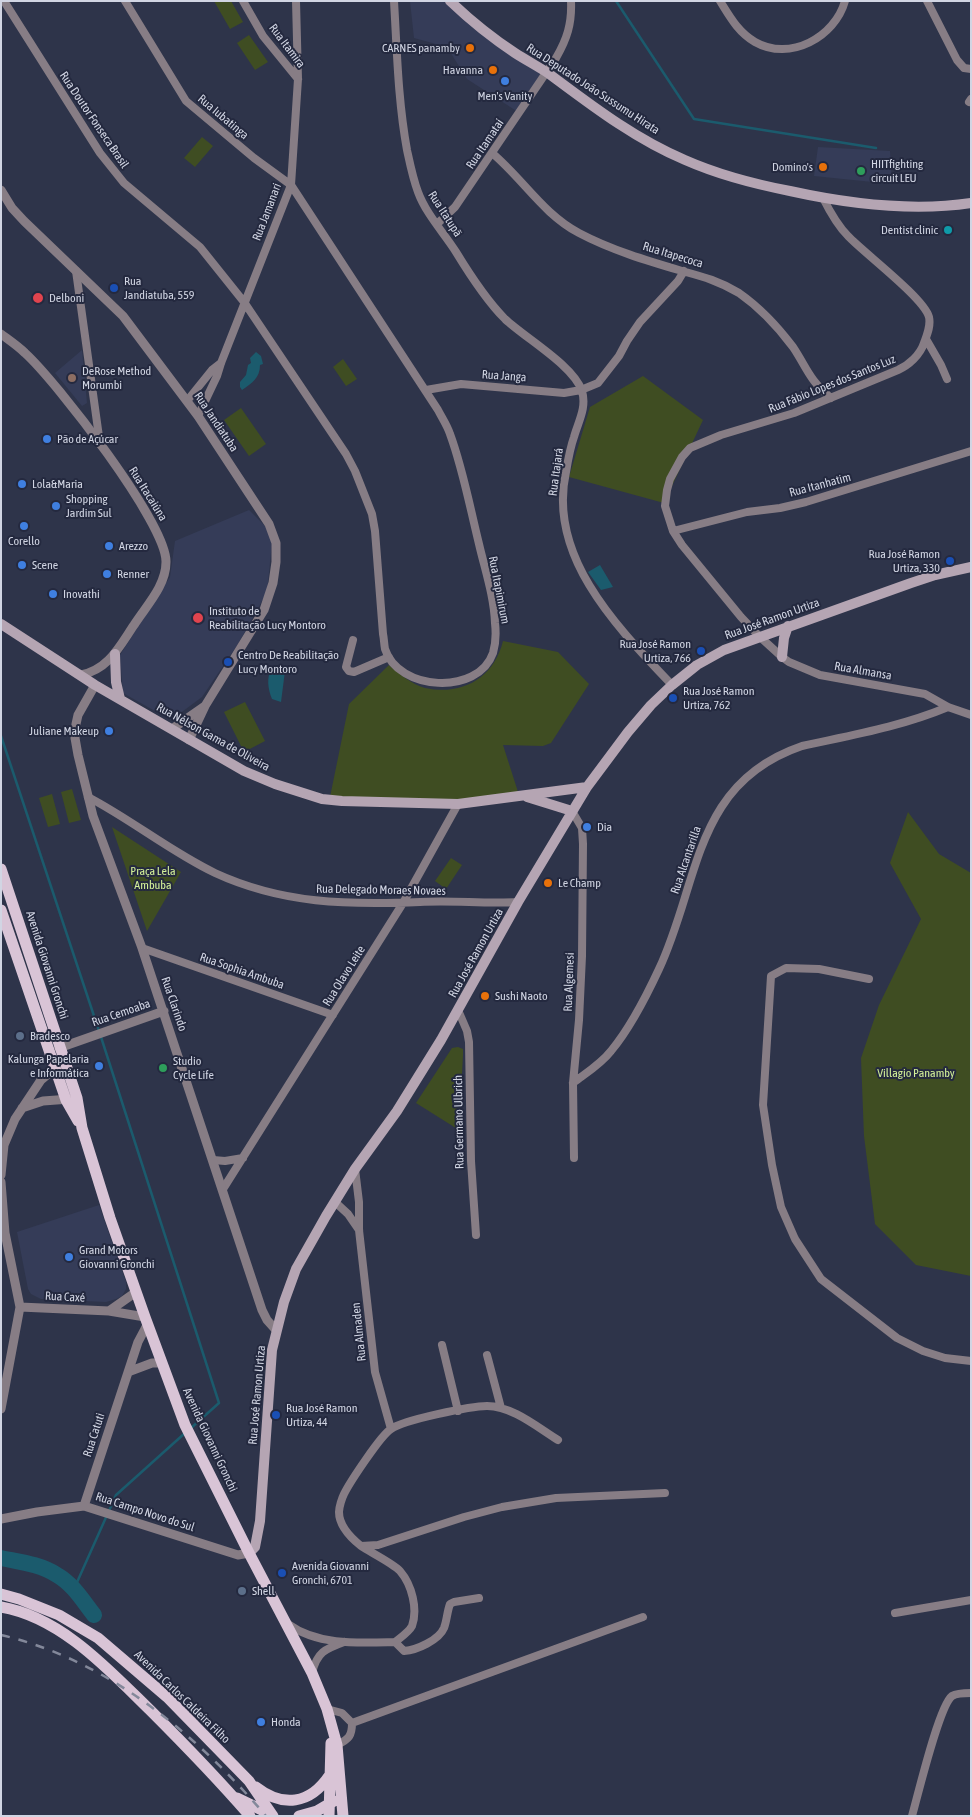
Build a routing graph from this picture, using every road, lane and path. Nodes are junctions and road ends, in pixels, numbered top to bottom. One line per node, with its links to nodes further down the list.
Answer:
1 (4, 1): 22 (street, Rua Doutor Fonseca Brasil)
2 (125, 1): 15 (street, Rua Iubatinga)
3 (242, 1): 13 (street, Rua Itamira)
4 (296, 1): 13 (street, Rua Jamanari)
5 (394, 1): 19 (street, Rua Itatupã)
6 (450, 1): 12 (main road, Rua Deputado João Sussumu Hirata)
7 (572, 1): 12 (street, Rua Itamataí)
8 (720, 1): 9 (street)
9 (845, 1)
10 (926, 1): 11 (street)
11 (971, 69)
12 (547, 73): 14 (street, Rua Itamataí); 17 (main road, Rua Deputado João Sussumu Hirata)
13 (298, 79): 15 (street, Rua Jamanari)
14 (492, 154): 19 (street, Rua Itamataí); 21 (street, Rua Itapecoca)
15 (291, 185): 22 (street, Rua Jamanari); 27 (street, Rua Itapimirum)
16 (1, 190): 20 (street, Rua Jandiatuba)
17 (823, 198): 18 (main road, Rua Deputado João Sussumu Hirata); 24 (street)
18 (971, 203)
19 (437, 224): 28 (street, Rua Itatupã)
20 (76, 271): 30 (street, Rua Jandiatuba); 32 (street)
21 (684, 271): 28 (street); 29 (street, Rua Itapecoca)
22 (244, 302): 25 (street, Rua Jamanari); 41 (street)
23 (1, 334): 32 (street, Rua Itacaiúna)
24 (926, 339): 26 (street); 29 (street, Rua Fábio Lopes dos Santos Luz)
25 (220, 363): 30 (street, Rua Jamanari); 31 (street, Rua Jamanari)
26 (947, 379)
27 (426, 390): 28 (street, Rua Janga); 41 (street, Rua Itapimirum)
28 (582, 390): 45 (street, Rua Itajará)
29 (831, 398): 34 (street, Rua Fábio Lopes dos Santos Luz)
30 (187, 401): 31 (street, Rua Jandiatuba)
31 (198, 416): 47 (street, Rua Jandiatuba)
32 (100, 446): 40 (street, Rua Itacaiúna)
33 (971, 451): 34 (street, Rua Itanhatim)
34 (673, 531): 38 (street, Rua Fábio Lopes dos Santos Luz)
35 (971, 567): 37 (main road, Rua José Ramon Urtiza)
36 (1, 624): 43 (main road, Rua Nélson Gama de Oliveira)
37 (788, 626): 38 (main road, Rua José Ramon Urtiza); 42 (main road)
38 (759, 636): 42 (street, Rua Almansa); 45 (main road, Rua José Ramon Urtiza)
39 (353, 640): 41 (street)
40 (115, 654): 43 (street, Rua Itacaiúna); 46 (main road)
41 (389, 657)
42 (782, 657): 48 (street, Rua Almansa)
43 (81, 675): 44 (main road, Rua Nélson Gama de Oliveira)
44 (95, 685): 46 (main road, Rua Nélson Gama de Oliveira); 54 (street, Rua Clarindo)
45 (672, 685): 52 (main road, Rua José Ramon Urtiza)
46 (120, 699): 50 (main road, Rua Nélson Gama de Oliveira)
47 (205, 706): 50 (street, Rua Jandiatuba); 51 (street, Rua Jandiatuba)
48 (948, 706): 49 (street, Rua Almansa); 69 (street, Rua Alcantarilla)
49 (971, 715)
50 (172, 729): 51 (main road, Rua Nélson Gama de Oliveira)
51 (189, 740): 55 (main road, Rua Nélson Gama de Oliveira)
52 (588, 787): 53 (main road, Rua Nélson Gama de Oliveira); 56 (main road, Rua José Ramon Urtiza)
53 (525, 796): 55 (main road, Rua Nélson Gama de Oliveira); 56 (main road, Rua Nélson Gama de Oliveira)
54 (88, 797): 59 (street, Rua Delegado Moraes Novaes); 61 (street, Rua Clarindo)
55 (458, 804): 59 (street, Rua Olavo Leite)
56 (572, 811): 58 (main road, Rua José Ramon Urtiza); 69 (street, Rua Algemesi)
57 (1, 869): 66 (main road, Avenida Giovanni Gronchi)
58 (518, 902): 59 (street, Rua Delegado Moraes Novaes); 63 (main road, Rua José Ramon Urtiza)
59 (403, 903): 65 (street, Rua Olavo Leite)
60 (1, 910): 67 (main road, Avenida Giovanni Gronchi)
61 (142, 948): 64 (street, Rua Clarindo); 65 (street, Rua Sophia Ambuba)
62 (869, 979): 92 (street)
63 (458, 1010): 76 (main road, Rua José Ramon Urtiza); 84 (street, Rua Germano Ulbrich)
64 (164, 1011): 66 (street, Rua Cemoaba); 75 (street, Rua Clarindo)
65 (333, 1014): 73 (street, Rua Olavo Leite)
66 (59, 1048): 68 (main road, Avenida Giovanni Gronchi)
67 (56, 1072): 68 (street); 70 (main road, Avenida Giovanni Gronchi); 71 (street)
68 (69, 1076): 70 (main road, Avenida Giovanni Gronchi)
69 (573, 1083): 74 (street, Rua Algemesi)
70 (71, 1099): 71 (street); 85 (main road, Avenida Giovanni Gronchi)
71 (22, 1108): 72 (street)
72 (3, 1146): 77 (street)
73 (243, 1158): 75 (street); 79 (street, Rua Olavo Leite)
74 (574, 1158)
75 (214, 1160): 79 (street, Rua Clarindo)
76 (355, 1169): 81 (main road, Rua José Ramon Urtiza); 83 (street, Rua Almaden)
77 (1, 1175)
78 (1, 1182): 80 (street)
79 (223, 1189): 89 (street, Rua Clarindo)
80 (1, 1193): 82 (street)
81 (335, 1202): 83 (street); 89 (main road, Rua José Ramon Urtiza)
82 (3, 1230): 86 (street)
83 (359, 1230): 98 (street, Rua Almaden)
84 (476, 1235)
85 (136, 1292): 87 (street); 88 (main road, Avenida Giovanni Gronchi)
86 (20, 1307): 87 (street, Rua Caxé); 96 (street)
87 (109, 1311): 88 (street, Rua Caxé)
88 (146, 1321): 93 (main road, Avenida Giovanni Gronchi); 94 (street, Rua Catuti)
89 (276, 1330): 104 (main road, Rua José Ramon Urtiza)
90 (442, 1345): 97 (street)
91 (487, 1355): 95 (street)
92 (971, 1361)
93 (162, 1364): 94 (street); 104 (main road, Avenida Giovanni Gronchi)
94 (128, 1372): 101 (street, Rua Catuti)
95 (501, 1408): 97 (street); 99 (street)
96 (1, 1409)
97 (458, 1411): 98 (street)
98 (390, 1429): 103 (street)
99 (558, 1440)
100 (665, 1493): 103 (street)
101 (84, 1506): 102 (street, Rua Campo Novo do Sul); 104 (street, Rua Campo Novo do Sul)
102 (1, 1519)
103 (361, 1546): 113 (street)
104 (249, 1553): 111 (main road, Avenida Giovanni Gronchi)
105 (1, 1594): 121 (main road, Avenida Carlos Caldeira Filho)
106 (479, 1598): 113 (street)
107 (971, 1600): 109 (street)
108 (1, 1607): 123 (main road)
109 (895, 1613)
110 (643, 1617): 117 (street)
111 (286, 1623): 112 (street); 114 (main road, Avenida Giovanni Gronchi)
112 (344, 1642): 113 (street); 114 (street)
113 (395, 1642)
114 (312, 1673): 116 (main road, Avenida Giovanni Gronchi)
115 (971, 1693): 129 (street)
116 (327, 1709): 117 (street); 118 (main road, Avenida Giovanni Gronchi)
117 (352, 1723): 119 (street)
118 (331, 1724): 119 (main road, Avenida Giovanni Gronchi); 120 (main road, Avenida Giovanni Gronchi)
119 (337, 1745): 122 (main road, Avenida Giovanni Gronchi)
120 (329, 1776): 121 (main road); 124 (main road, Avenida Giovanni Gronchi)
121 (248, 1781): 126 (main road, Avenida Carlos Caldeira Filho)
122 (342, 1790): 124 (main road); 128 (main road, Avenida Giovanni Gronchi)
123 (233, 1796): 125 (main road); 126 (main road)
124 (329, 1810): 127 (main road)
125 (250, 1816)
126 (273, 1816)
127 (299, 1816)
128 (344, 1816)
129 (912, 1816)

